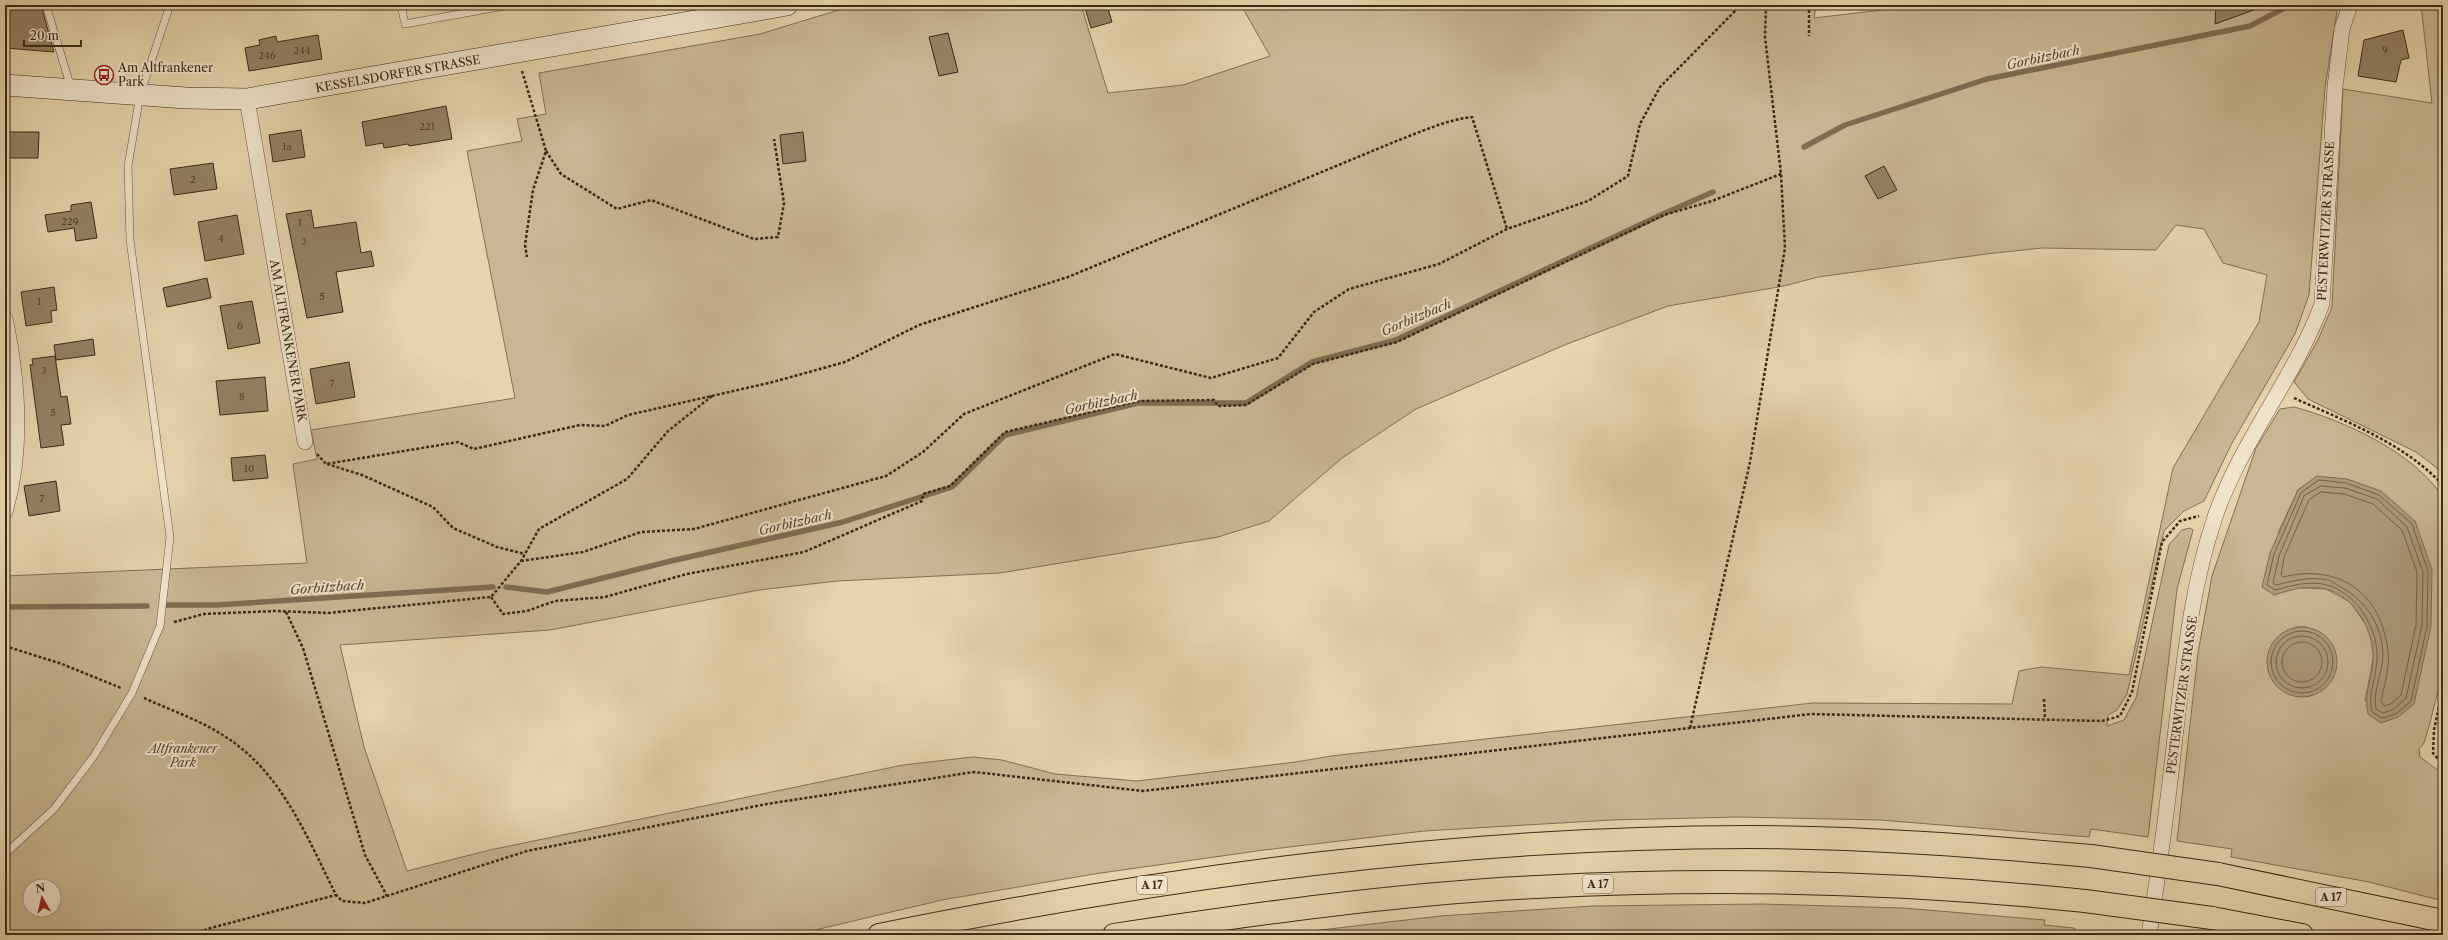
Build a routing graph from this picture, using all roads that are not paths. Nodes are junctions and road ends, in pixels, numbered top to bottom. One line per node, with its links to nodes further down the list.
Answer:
1 (46, 5): 8 (lane)
2 (170, 5): 9 (lane)
3 (401, 5): 4 (lane)
4 (509, 5)
5 (787, 5): 10 (main road, KESSELSDORFER STRASSE)
6 (2350, 5): 19 (street, PESTERWITZER STRASSE)
7 (5, 85): 8 (main road, KESSELSDORFER STRASSE)
8 (72, 90): 9 (main road, KESSELSDORFER STRASSE)
9 (140, 95): 10 (main road, KESSELSDORFER STRASSE); 15 (lane)
10 (247, 99): 13 (street, AM ALTFRANKENER PARK)
11 (5, 318): 12 (street)
12 (11, 421): 14 (street)
13 (305, 442)
14 (5, 512)
15 (5, 854)
16 (2443, 920): 17 (highway, A 17, bridge)
17 (879, 935)
18 (1114, 935): 20 (highway, A 17, bridge)
19 (2149, 935)
20 (2302, 935)

